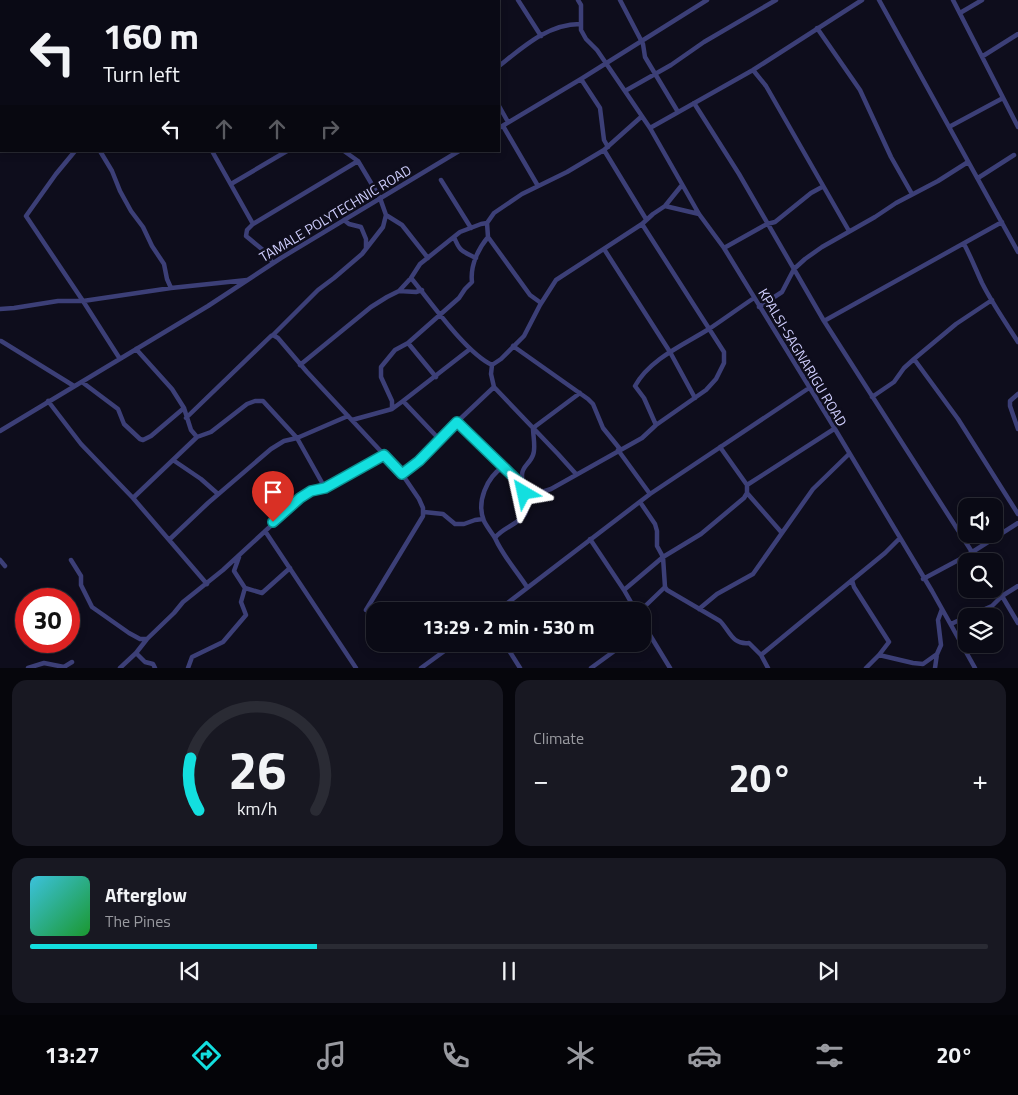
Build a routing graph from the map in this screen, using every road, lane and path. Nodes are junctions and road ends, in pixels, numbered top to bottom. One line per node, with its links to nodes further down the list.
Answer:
1 (518, 0): 14 (street)
2 (578, 0): 11 (street)
3 (620, 0): 15 (street)
4 (707, 0): 15 (street)
5 (776, 0): 20 (street)
6 (862, 0): 12 (street)
7 (879, 0): 30 (street)
8 (953, 0): 10 (street)
9 (982, 0): 10 (street)
10 (960, 13): 16 (street)
11 (580, 24): 14 (street); 17 (street, KPALSI-SAGNARIGU ROAD)
12 (817, 28): 19 (street); 49 (street)
13 (1018, 34): 16 (street)
14 (541, 36): 18 (street)
15 (641, 40): 17 (street); 20 (street)
16 (983, 56): 23 (street)
17 (605, 63): 21 (street); 22 (street, KPALSI-SAGNARIGU ROAD)
18 (500, 65)
19 (753, 70): 24 (street); 48 (street)
20 (654, 75): 22 (street); 26 (street)
21 (580, 79): 28 (street); 33 (street)
22 (625, 92): 27 (street, KPALSI-SAGNARIGU ROAD)
23 (1003, 98): 30 (street); 31 (street)
24 (694, 103): 26 (street); 60 (street)
25 (500, 108): 28 (street)
26 (678, 112): 32 (street)
27 (641, 117): 32 (street, KPALSI-SAGNARIGU ROAD); 33 (street)
28 (508, 122): 29 (street)
29 (501, 127): 47 (street)
30 (949, 127): 42 (street)
31 (1018, 127)
32 (650, 128): 46 (street, KPALSI-SAGNARIGU ROAD)
33 (606, 149): 47 (street); 54 (street)
34 (74, 152): 81 (street)
35 (101, 152): 76 (street)
36 (213, 152): 45 (street)
37 (285, 152): 45 (street)
38 (345, 152): 41 (street)
39 (452, 153): 50 (street, TAMALE POLYTECHNIC ROAD)
40 (1014, 154): 43 (street)
41 (358, 161): 50 (street); 58 (street)
42 (968, 162): 43 (street); 49 (street)
43 (978, 178): 56 (street)
44 (440, 180): 61 (street)
45 (232, 184): 58 (street)
46 (682, 185): 51 (street); 52 (street, KPALSI-SAGNARIGU ROAD)
47 (538, 186): 57 (street)
48 (822, 187): 60 (street); 62 (street)
49 (912, 194): 62 (street)
50 (380, 198): 53 (street); 55 (street, TAMALE POLYTECHNIC ROAD)
51 (665, 206): 52 (street); 54 (street)
52 (699, 214): 67 (street, KPALSI-SAGNARIGU ROAD)
53 (386, 215): 66 (street); 70 (street)
54 (646, 219): 59 (street)
55 (344, 220): 66 (street); 72 (street, TAMALE POLYTECHNIC ROAD)
56 (1002, 222): 65 (street); 69 (street)
57 (487, 223): 61 (street); 64 (street)
58 (253, 224): 72 (street)
59 (642, 224): 68 (street); 87 (street)
60 (767, 224): 67 (street); 73 (street)
61 (471, 228): 63 (street)
62 (849, 231): 73 (street)
63 (454, 236): 70 (street); 71 (street)
64 (488, 237): 71 (street); 82 (street)
65 (964, 244): 80 (street); 86 (street)
66 (366, 248): 88 (street)
67 (724, 248): 79 (street, KPALSI-SAGNARIGU ROAD)
68 (604, 249): 82 (street); 95 (street)
69 (1018, 252)
70 (428, 258): 74 (street)
71 (476, 258): 85 (street)
72 (273, 263): 75 (street, TAMALE POLYTECHNIC ROAD)
73 (794, 269): 83 (street); 86 (street)
74 (411, 278): 77 (street); 78 (street)
75 (249, 280): 76 (street); 94 (street, TAMALE POLYTECHNIC ROAD)
76 (171, 288): 81 (street)
77 (422, 290): 78 (street); 85 (street)
78 (399, 291): 98 (street)
79 (754, 298): 83 (street, KPALSI-SAGNARIGU ROAD); 87 (street)
80 (992, 300): 90 (street); 97 (street)
81 (83, 301): 84 (street); 96 (street)
82 (541, 303): 92 (street)
83 (759, 307): 104 (street, KPALSI-SAGNARIGU ROAD)
84 (0, 309)
85 (441, 314): 91 (street); 93 (street)
86 (824, 321): 107 (street)
87 (708, 329): 95 (street); 108 (street)
88 (273, 335): 98 (street); 114 (street)
89 (1, 341): 102 (street)
90 (1018, 342)
91 (408, 343): 100 (street); 112 (street)
92 (513, 346): 99 (street); 105 (street)
93 (470, 348): 99 (street); 100 (street)
94 (136, 350): 96 (street, TAMALE POLYTECHNIC ROAD); 111 (street)
95 (670, 352): 108 (street); 117 (street)
96 (120, 359): 101 (street, TAMALE POLYTECHNIC ROAD)
97 (914, 359): 107 (street); 142 (street)
98 (300, 365): 113 (street)
99 (492, 365): 103 (street)
100 (436, 377): 110 (street)
101 (82, 382): 102 (street, TAMALE POLYTECHNIC ROAD); 111 (street)
102 (74, 386): 109 (street, TAMALE POLYTECHNIC ROAD)
103 (494, 387): 116 (street); 118 (street)
104 (809, 388): 119 (street, KPALSI-SAGNARIGU ROAD); 125 (street)
105 (580, 393): 118 (street); 126 (street)
106 (1018, 394): 120 (street)
107 (872, 397): 151 (street)
108 (695, 398): 117 (street)
109 (48, 401): 121 (street, TAMALE POLYTECHNIC ROAD); 139 (street)
110 (403, 401): 112 (street); 124 (street)
111 (184, 408): 114 (street)
112 (392, 410): 115 (street)
113 (348, 416): 115 (street); 123 (street)
114 (186, 418): 122 (street)
115 (352, 420): 128 (street)
116 (457, 422): 124 (street); 130 (street)
117 (656, 425): 126 (street)
118 (533, 428): 132 (street); 133 (street)
119 (834, 429): 127 (street, KPALSI-SAGNARIGU ROAD); 134 (street)
120 (1018, 429)
121 (0, 431)
122 (197, 437): 123 (street); 129 (street)
123 (298, 438): 135 (street); 137 (street)
124 (439, 439): 131 (street)
125 (720, 447): 134 (street); 138 (street)
126 (619, 449): 132 (street); 138 (street)
127 (849, 454): 146 (street); 148 (street, KPALSI-SAGNARIGU ROAD)
128 (384, 455): 131 (street); 135 (street)
129 (173, 460): 137 (street); 139 (street)
130 (503, 467): 133 (street); 143 (street)
131 (402, 474): 141 (street)
132 (576, 474): 133 (street)
133 (522, 485): 147 (street)
134 (746, 485): 136 (street)
135 (325, 488): 145 (street)
136 (748, 493): 146 (street); 153 (street)
137 (218, 494): 150 (street)
138 (650, 494): 140 (street)
139 (133, 498): 150 (street)
140 (640, 502): 149 (street); 153 (street)
141 (424, 512): 143 (street); 169 (street)
142 (1018, 514)
143 (483, 519): 147 (street)
144 (1018, 523): 151 (street)
145 (265, 531): 152 (street); 157 (street)
146 (782, 533): 173 (street)
147 (495, 538): 162 (street)
148 (900, 538): 158 (street, KPALSI-SAGNARIGU ROAD); 159 (street)
149 (590, 539): 162 (street); 165 (street)
150 (170, 540): 160 (street)
151 (972, 552): 158 (street)
152 (240, 554): 160 (street); 164 (street)
153 (663, 557): 163 (street); 165 (street)
154 (0, 560): 156 (street)
155 (71, 560): 179 (street)
156 (4, 566)
157 (290, 568): 164 (street); 193 (street)
158 (923, 579): 175 (street, KPALSI-SAGNARIGU ROAD)
159 (852, 580): 185 (street); 187 (street)
160 (207, 584): 179 (street)
161 (1018, 586): 166 (street)
162 (527, 587): 170 (street)
163 (665, 587): 172 (street); 173 (street)
164 (245, 588): 192 (street)
165 (624, 590): 171 (street)
166 (1003, 595)
167 (1000, 598): 174 (street)
168 (1003, 598): 177 (street)
169 (371, 602)
170 (508, 602)
171 (631, 602)
172 (649, 602)
173 (699, 608): 185 (street)
174 (988, 608)
175 (942, 609): 178 (street, KPALSI-SAGNARIGU ROAD); 186 (street)
176 (958, 621): 178 (street)
177 (1018, 623)
178 (951, 624): 201 (street, KPALSI-SAGNARIGU ROAD)
179 (147, 639): 184 (street)
180 (651, 640): 197 (street)
181 (443, 652): 194 (street)
182 (510, 652): 195 (street)
183 (613, 652): 196 (street)
184 (136, 653): 190 (street); 191 (street)
185 (761, 654): 198 (street)
186 (937, 654): 187 (street); 200 (street)
187 (879, 655): 199 (street)
188 (72, 662): 189 (street)
189 (28, 668)
190 (120, 668)
191 (155, 668)
192 (188, 668)
193 (356, 668)
194 (421, 668)
195 (520, 668)
196 (591, 668)
197 (670, 668)
198 (768, 668)
199 (866, 668)
200 (935, 668)
201 (975, 668)

